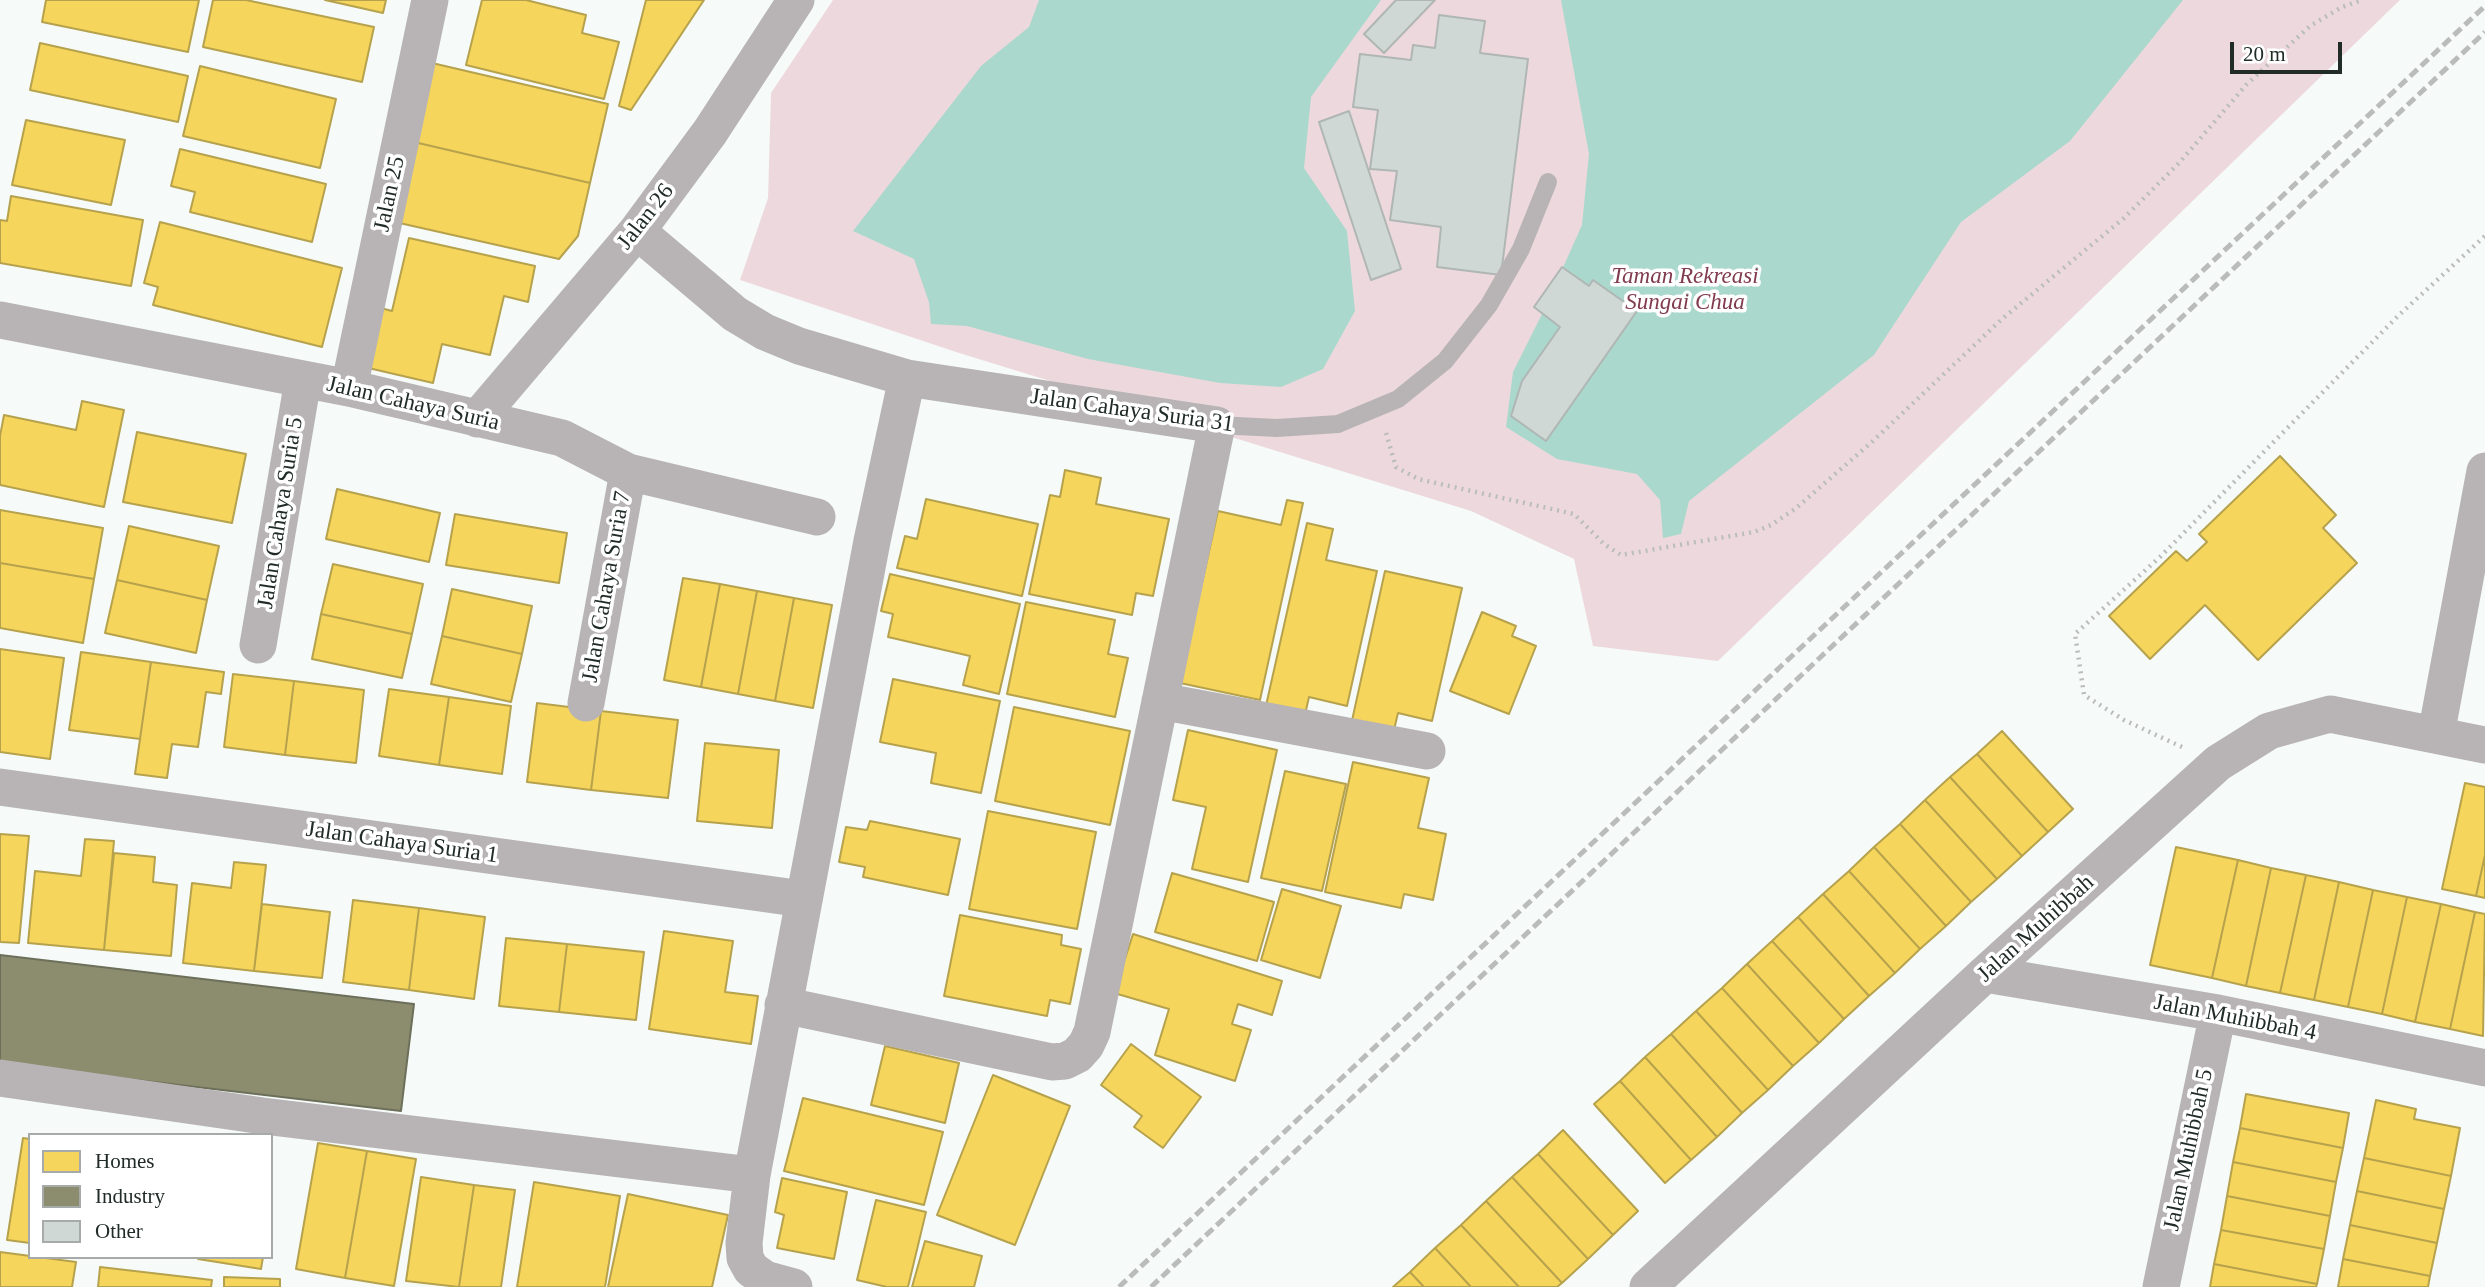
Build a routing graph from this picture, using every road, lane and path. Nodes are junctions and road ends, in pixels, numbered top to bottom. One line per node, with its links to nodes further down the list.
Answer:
1 (430, 0): 10 (street, Jalan 25)
2 (796, 0): 5 (street, Jalan 26)
3 (2362, 0): 11 (path)
4 (1548, 182): 11 (lane, Jalan Cahaya Suria 31)
5 (637, 231): 8 (street, Jalan Cahaya Suria 31); 12 (street, Jalan 26)
6 (2485, 236): 23 (path)
7 (0, 320): 9 (street, Jalan Cahaya Suria)
8 (907, 378): 13 (street, Jalan Cahaya Suria 31); 25 (street)
9 (303, 380): 10 (street, Jalan Cahaya Suria); 17 (street, Jalan Cahaya Suria 5)
10 (349, 388): 12 (street, Jalan Cahaya Suria)
11 (1378, 408): 13 (lane, Jalan Cahaya Suria 31)
12 (477, 419): 15 (street, Jalan Cahaya Suria)
13 (1217, 425): 18 (street)
14 (2485, 471): 20 (street)
15 (628, 472): 16 (street, Jalan Cahaya Suria); 19 (street, Jalan Cahaya Suria 7)
16 (817, 517)
17 (258, 645)
18 (1160, 701): 22 (street); 27 (street)
19 (586, 702)
20 (2436, 735): 21 (street, Jalan Muhibbah); 23 (street, Jalan Muhibbah)
21 (2485, 744)
22 (1427, 751)
23 (2218, 763): 26 (street, Jalan Muhibbah)
24 (0, 787): 25 (street, Jalan Cahaya Suria 1)
25 (803, 899): 27 (street)
26 (1985, 974): 28 (street, Jalan Muhibbah 4); 33 (street, Jalan Muhibbah)
27 (783, 1005): 31 (street)
28 (2218, 1013): 29 (street, Jalan Muhibbah 4); 34 (street, Jalan Muhibbah 5)
29 (2485, 1068)
30 (0, 1078): 31 (street)
31 (752, 1175): 32 (street)
32 (794, 1287)
33 (1648, 1287)
34 (2161, 1287)

